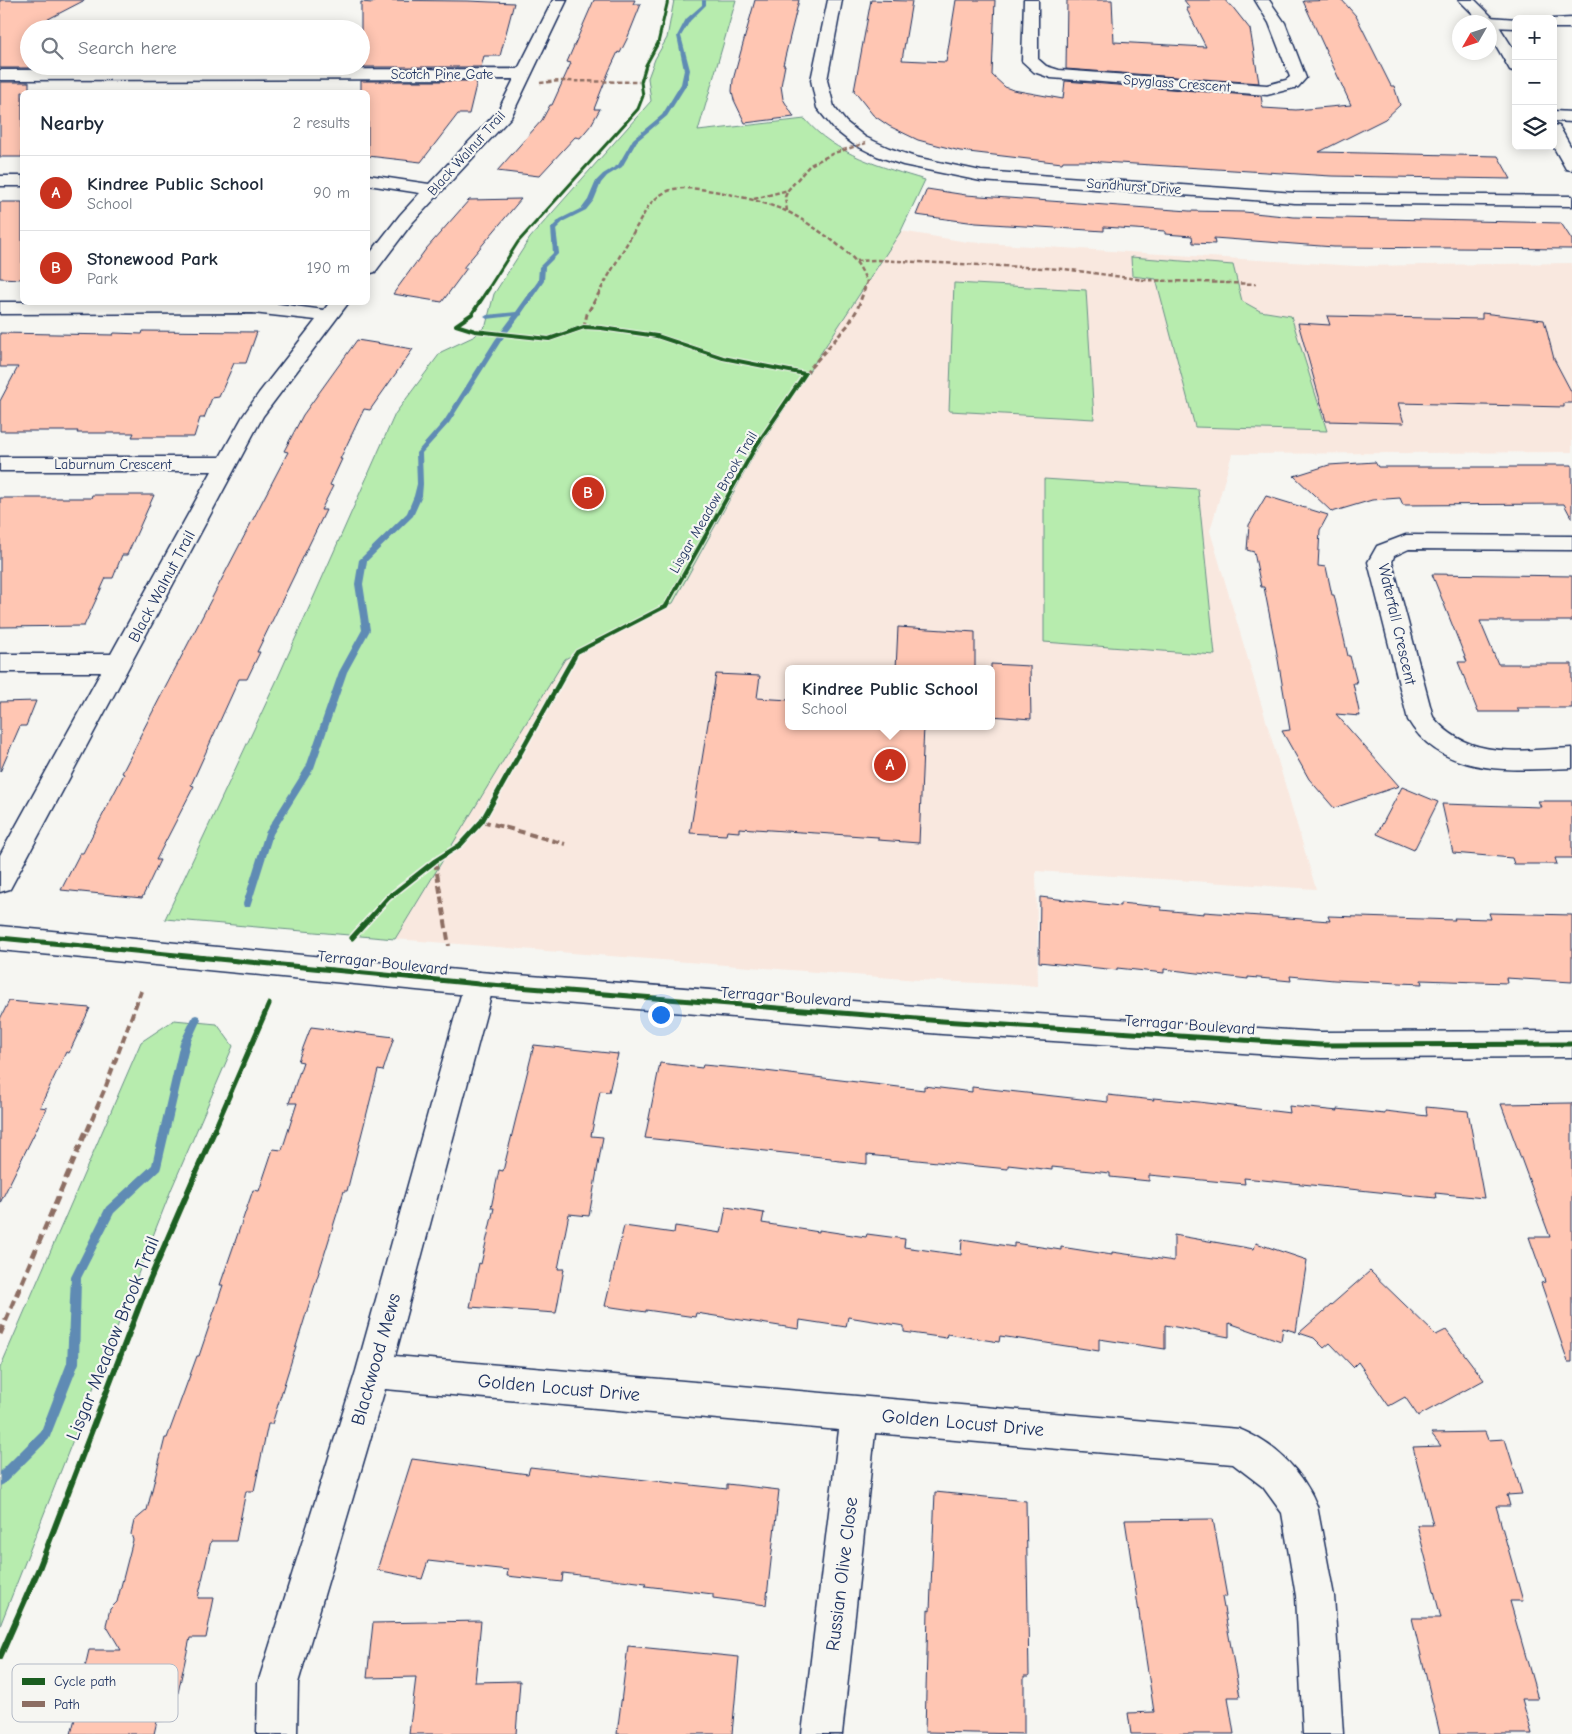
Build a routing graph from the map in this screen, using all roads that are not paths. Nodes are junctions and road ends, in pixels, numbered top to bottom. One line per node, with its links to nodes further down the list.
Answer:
1 (560, 0): 13 (street, Black Walnut Trail)
2 (835, 0): 25 (street, Sandhurst Drive)
3 (1030, 0): 4 (street, Spyglass Crescent)
4 (1262, 0)
5 (1466, 0): 6 (street)
6 (1481, 15)
7 (1512, 22): 8 (street)
8 (1497, 23)
9 (1557, 23): 10 (street)
10 (1572, 23)
11 (1497, 36): 12 (street)
12 (1512, 60)
13 (524, 74): 15 (street, Scotch Pine Gate); 24 (street, Black Walnut Trail)
14 (262, 75): 16 (street, Scotch Pine Gate)
15 (370, 75)
16 (0, 76)
17 (1557, 116): 18 (street)
18 (1572, 116)
19 (1557, 137): 20 (street)
20 (1572, 165)
21 (370, 180): 24 (street)
22 (0, 181): 23 (street)
23 (20, 181)
24 (433, 190): 26 (street, Black Walnut Trail)
25 (1572, 201)
26 (370, 265)
27 (0, 308): 28 (street)
28 (334, 309): 30 (street, Black Walnut Trail)
29 (0, 464): 30 (street, Laburnum Crescent)
30 (226, 464): 32 (street, Black Walnut Trail)
31 (1572, 542): 34 (street, Waterfall Crescent)
32 (120, 663): 33 (street); 35 (street, Black Walnut Trail)
33 (0, 664)
34 (1572, 758)
35 (0, 881)
36 (0, 938): 37 (street, Terragar Boulevard)
37 (479, 984): 38 (street, Terragar Boulevard); 39 (street, Blackwood Mews)
38 (1572, 1044)
39 (373, 1371): 40 (street, Golden Locust Drive); 41 (street, Blackwood Mews)
40 (859, 1413): 42 (street, Russian Olive Close); 43 (street, Golden Locust Drive)
41 (277, 1734)
42 (822, 1734)
43 (1323, 1734)

